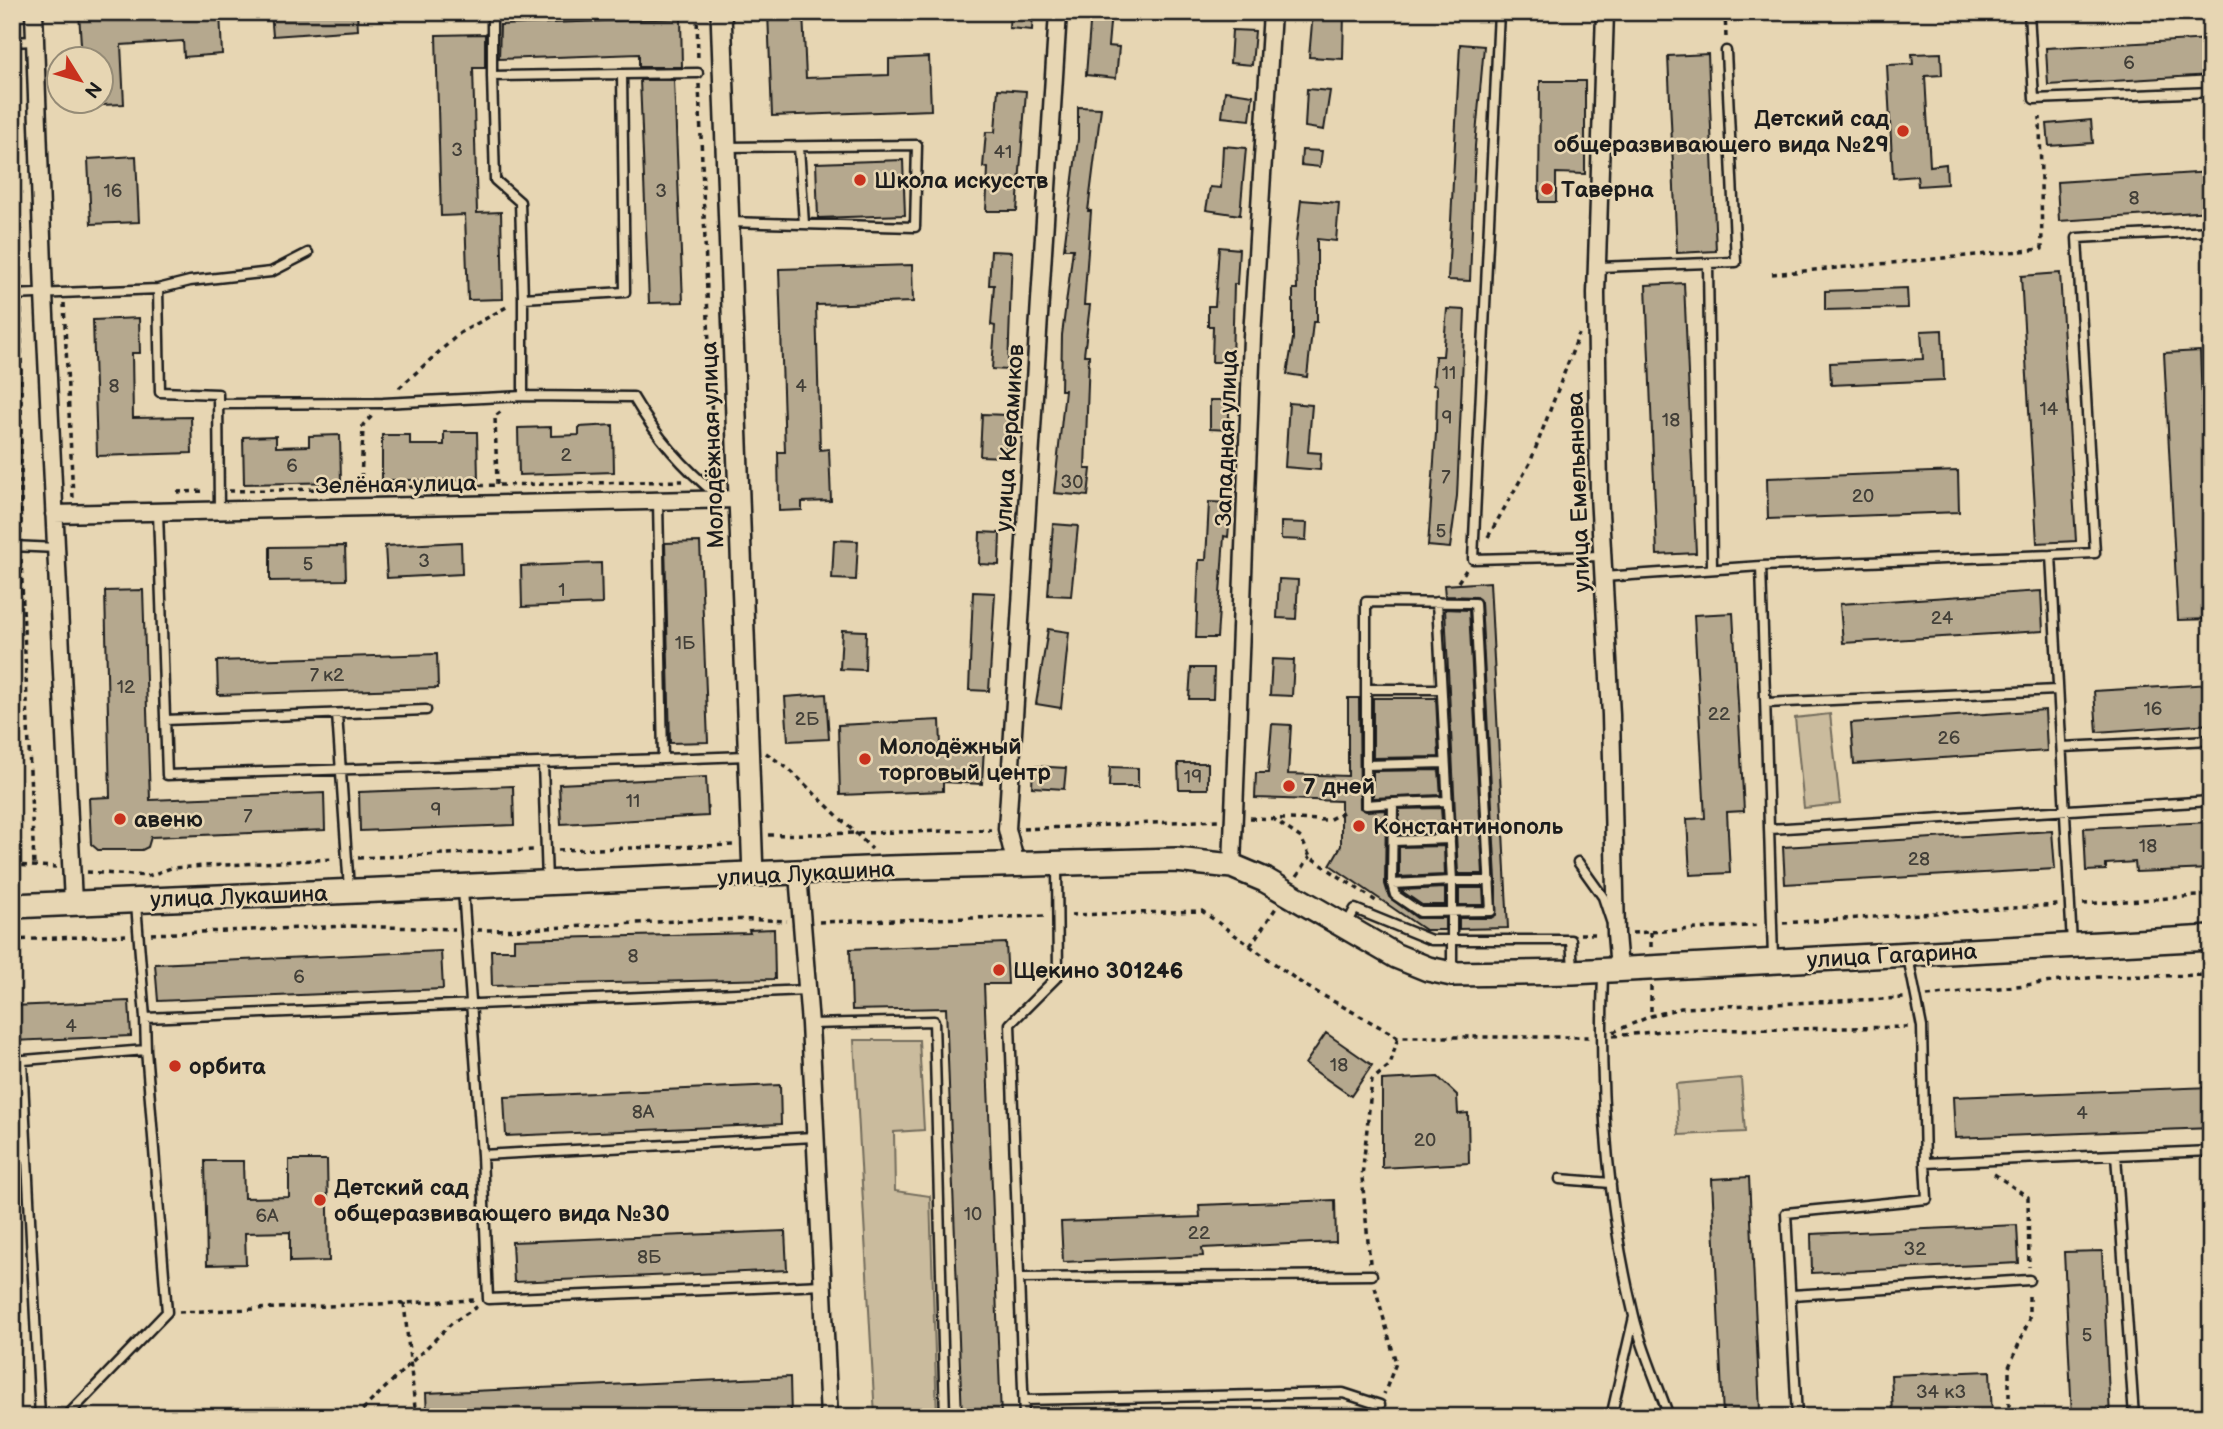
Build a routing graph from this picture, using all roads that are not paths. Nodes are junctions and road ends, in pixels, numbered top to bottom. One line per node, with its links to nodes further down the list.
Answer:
1 (34, 12): 9 (street)
2 (492, 12): 14 (lane)
3 (721, 12): 16 (street, Молодёжная улица)
4 (1058, 12): 67 (street, улица Керамиков)
5 (1272, 12): 68 (street, Западная улица)
6 (1499, 12): 38 (lane)
7 (1605, 12): 23 (street, улица Емельянова)
8 (2029, 12): 15 (lane)
9 (34, 41): 10 (lane); 25 (street)
10 (13, 42)
11 (1726, 51): 22 (lane)
12 (698, 73): 13 (lane)
13 (622, 74): 14 (lane); 27 (lane)
14 (492, 76): 27 (lane)
15 (2211, 92)
16 (726, 146): 17 (lane); 18 (street, Молодёжная улица)
17 (799, 146): 19 (lane); 19 (lane)
18 (728, 222): 19 (lane); 30 (street, Молодёжная улица)
19 (804, 224)
20 (2211, 232): 37 (lane)
21 (308, 253): 24 (lane)
22 (1708, 263): 23 (lane); 40 (lane)
23 (1598, 267): 38 (street, улица Емельянова)
24 (158, 289): 25 (lane); 29 (lane)
25 (44, 294): 26 (lane); 34 (street)
26 (17, 295)
27 (523, 298): 28 (lane)
28 (523, 396): 29 (lane); 30 (lane)
29 (218, 404): 32 (lane)
30 (730, 499): 31 (street, Зелёная улица); 52 (street, Молодёжная улица)
31 (658, 501): 32 (street, Зелёная улица); 53 (lane)
32 (219, 510): 33 (street, Зелёная улица)
33 (158, 512): 34 (street, Зелёная улица); 49 (lane)
34 (54, 514): 36 (street)
35 (16, 546): 36 (lane)
36 (57, 548): 78 (street)
37 (2050, 555): 39 (lane); 45 (lane)
38 (1603, 556): 41 (street, улица Емельянова)
39 (1762, 566): 40 (lane); 46 (lane)
40 (1712, 568): 41 (lane)
41 (1603, 577): 82 (street, улица Емельянова)
42 (1437, 603): 43 (lane); 44 (lane); 72 (lane)
43 (1366, 689): 44 (lane); 56 (lane)
44 (1441, 689): 55 (lane)
45 (2057, 690): 46 (lane); 51 (lane)
46 (1766, 703): 62 (lane)
47 (426, 710): 48 (lane)
48 (337, 713): 49 (lane); 57 (lane)
49 (165, 720): 57 (lane)
50 (2211, 740): 51 (lane)
51 (2062, 747): 61 (lane)
52 (749, 756): 53 (lane); 70 (street, Молодёжная улица)
53 (663, 759): 54 (lane)
54 (543, 763): 57 (lane); 73 (lane)
55 (1445, 763): 56 (lane); 58 (lane)
56 (1366, 765): 60 (lane)
57 (340, 769): 76 (lane)
58 (1447, 801): 60 (lane); 63 (lane)
59 (2211, 801): 61 (lane)
60 (1393, 803): 64 (lane)
61 (2063, 809): 62 (lane); 85 (lane)
62 (1770, 829): 87 (lane)
63 (1450, 839): 64 (lane); 71 (lane)
64 (1393, 841): 74 (lane)
65 (1578, 862): 82 (lane)
66 (1057, 863): 67 (main road, улица Лукашина); 68 (main road, улица Лукашина); 106 (lane)
67 (1016, 865): 69 (main road, улица Лукашина)
68 (1232, 866): 81 (main road, улица Лукашина)
69 (798, 874): 70 (main road, улица Лукашина); 91 (street)
70 (753, 875): 73 (main road, улица Лукашина)
71 (1451, 881): 72 (lane); 74 (lane); 80 (lane)
72 (1490, 881): 80 (lane)
73 (547, 884): 75 (main road, улица Лукашина)
74 (1392, 884): 80 (lane)
75 (463, 887): 76 (main road, улица Лукашина); 92 (lane)
76 (349, 892): 77 (main road, улица Лукашина)
77 (136, 901): 78 (main road, улица Лукашина); 93 (lane)
78 (73, 903): 79 (main road, улица Лукашина)
79 (12, 906)
80 (1452, 912): 84 (lane)
81 (1346, 926): 84 (lane); 90 (main road, улица Лукашина)
82 (1616, 934): 88 (street, улица Емельянова)
83 (2211, 938): 85 (main road, улица Гагарина)
84 (1452, 940): 89 (lane); 90 (lane)
85 (2072, 944): 86 (main road, улица Гагарина)
86 (1908, 954): 87 (main road, улица Гагарина); 102 (lane)
87 (1773, 961): 88 (main road, улица Гагарина)
88 (1611, 970): 89 (main road, улица Гагарина); 104 (lane)
89 (1573, 972): 90 (main road, улица Лукашина)
90 (1452, 974)
91 (807, 990): 92 (lane); 94 (street)
92 (471, 1004): 93 (lane); 100 (lane)
93 (145, 1018): 95 (lane)
94 (810, 1024): 98 (street); 116 (lane)
95 (146, 1050): 96 (lane); 114 (lane)
96 (22, 1060): 97 (lane); 113 (lane)
97 (12, 1061)
98 (814, 1137): 100 (lane); 108 (street)
99 (2211, 1152): 101 (lane)
100 (482, 1155): 108 (lane)
101 (2116, 1155): 102 (lane); 121 (lane)
102 (1925, 1163): 109 (lane)
103 (1560, 1179): 104 (lane)
104 (1611, 1183): 110 (lane)
105 (1372, 1275): 106 (lane)
106 (1020, 1278): 111 (lane)
107 (2029, 1280): 109 (lane)
108 (823, 1285): 115 (street)
109 (1792, 1295): 120 (lane)
110 (1634, 1317): 118 (lane); 119 (lane)
111 (1024, 1400): 112 (lane); 117 (lane)
112 (1380, 1405)
113 (40, 1417)
114 (66, 1417)
115 (829, 1417)
116 (946, 1417)
117 (1024, 1417)
118 (1611, 1417)
119 (1669, 1417)
120 (1797, 1417)
121 (2134, 1417)

